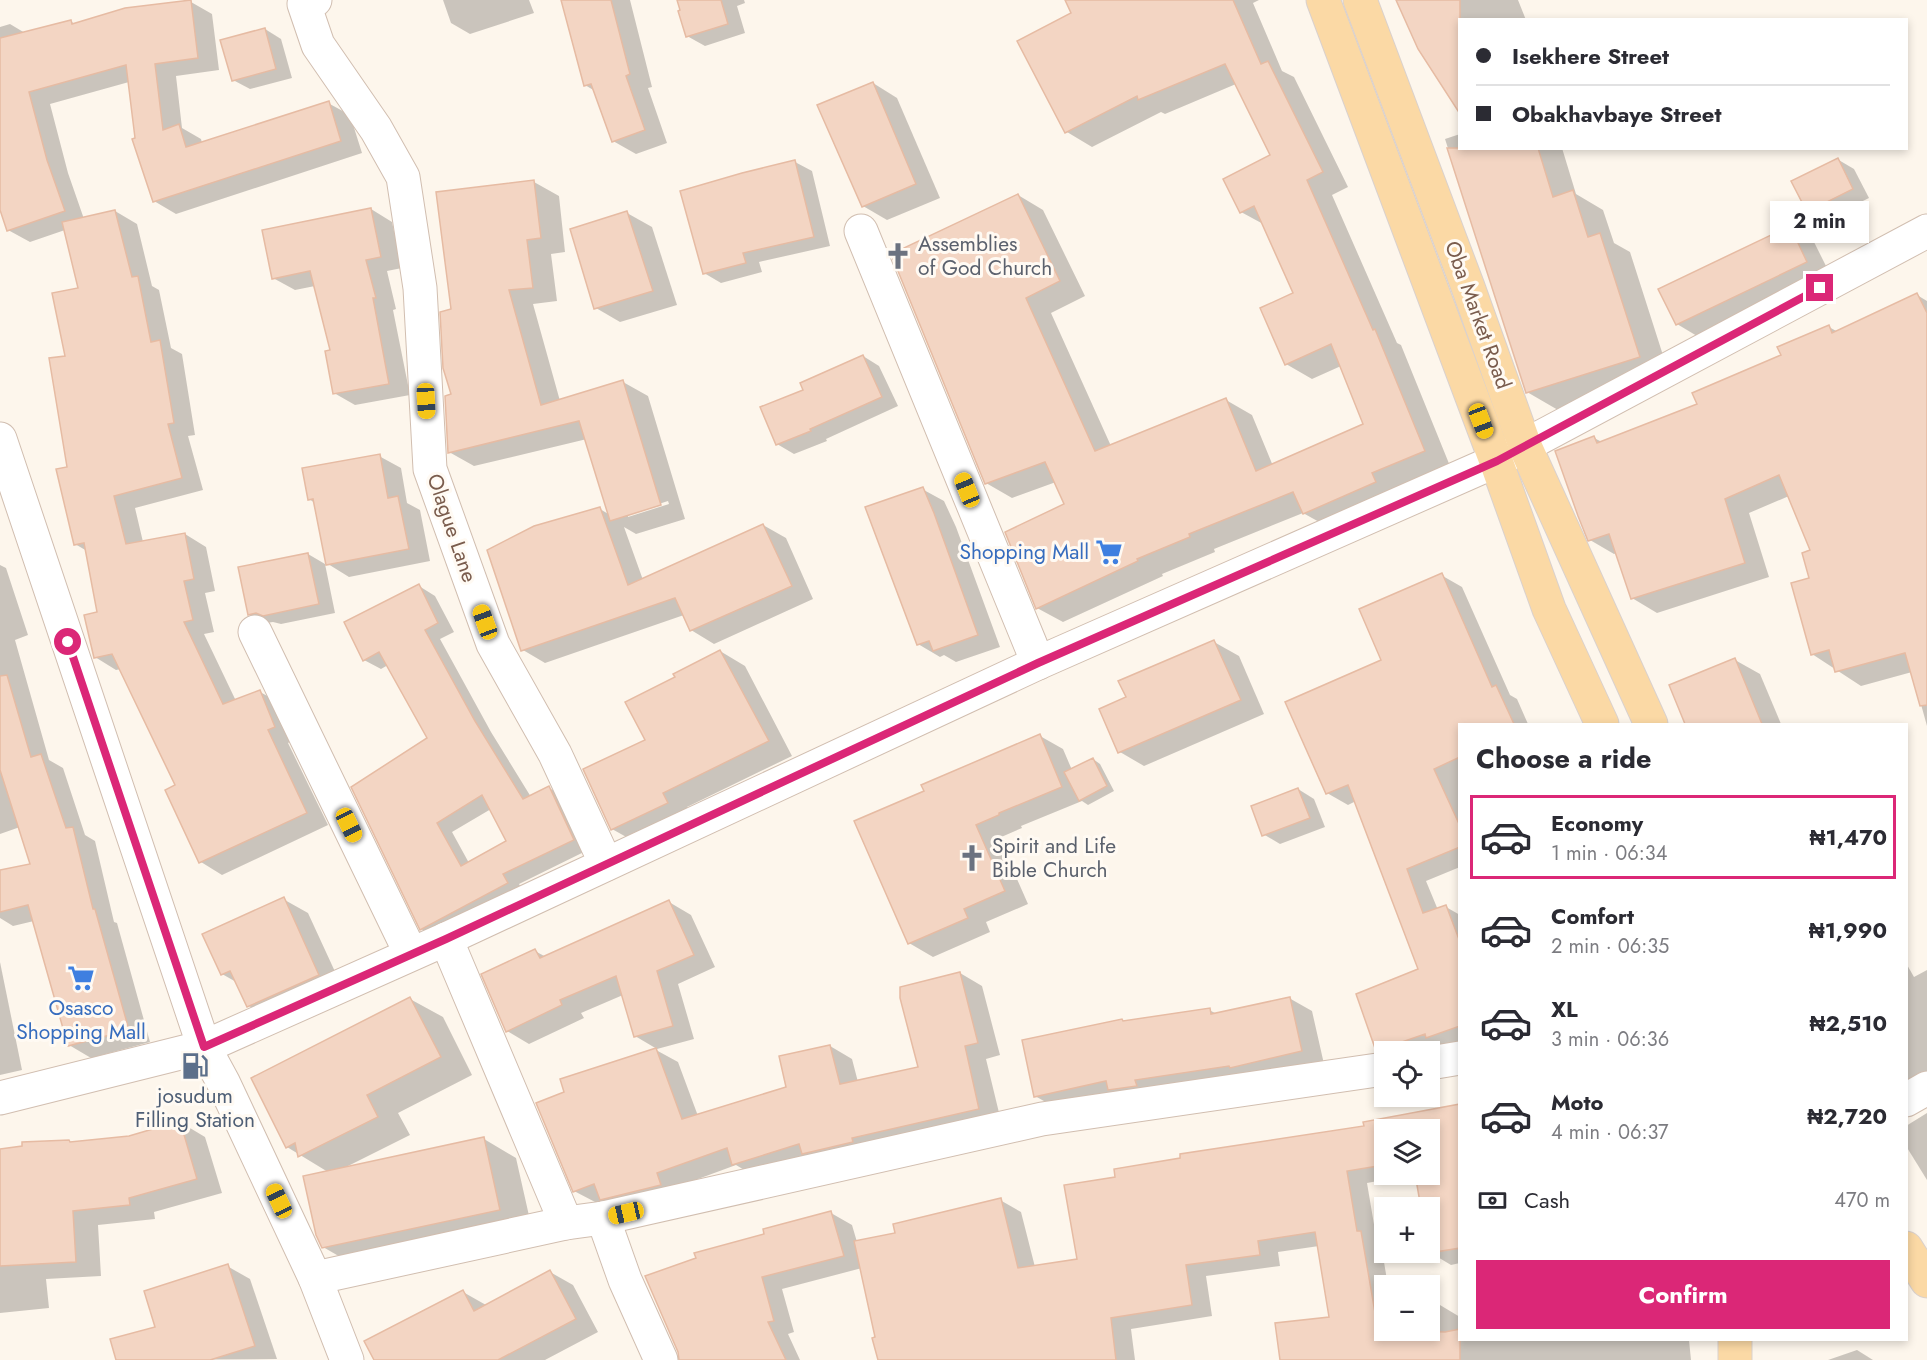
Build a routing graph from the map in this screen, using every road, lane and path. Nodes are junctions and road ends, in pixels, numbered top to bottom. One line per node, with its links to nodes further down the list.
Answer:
1 (1323, 0): 8 (main road, Oba Market Road)
2 (1360, 0): 7 (main road, Oba Market Road)
3 (303, 1): 13 (street, Olague Lane)
4 (861, 231): 10 (street)
5 (1927, 231): 7 (street)
6 (0, 439): 16 (street)
7 (1525, 446): 8 (street); 12 (main road, Oba Market Road)
8 (1497, 461): 10 (street); 11 (main road, Oba Market Road)
9 (255, 632): 15 (street)
10 (1038, 663): 13 (street)
11 (1602, 723)
12 (1651, 723)
13 (606, 864): 14 (street)
14 (446, 939): 15 (street); 24 (street)
15 (411, 954): 16 (street)
16 (204, 1047): 21 (street); 26 (street)
17 (1458, 1058): 18 (street)
18 (1440, 1061)
19 (1374, 1070): 23 (street)
20 (1927, 1088): 22 (street)
21 (0, 1098)
22 (1908, 1099)
23 (603, 1218): 24 (street); 30 (street)
24 (566, 1223): 26 (street)
25 (1908, 1251): 27 (main road)
26 (315, 1278): 29 (street)
27 (1927, 1281)
28 (1735, 1341): 31 (main road)
29 (346, 1360)
30 (661, 1360)
31 (1735, 1360)

